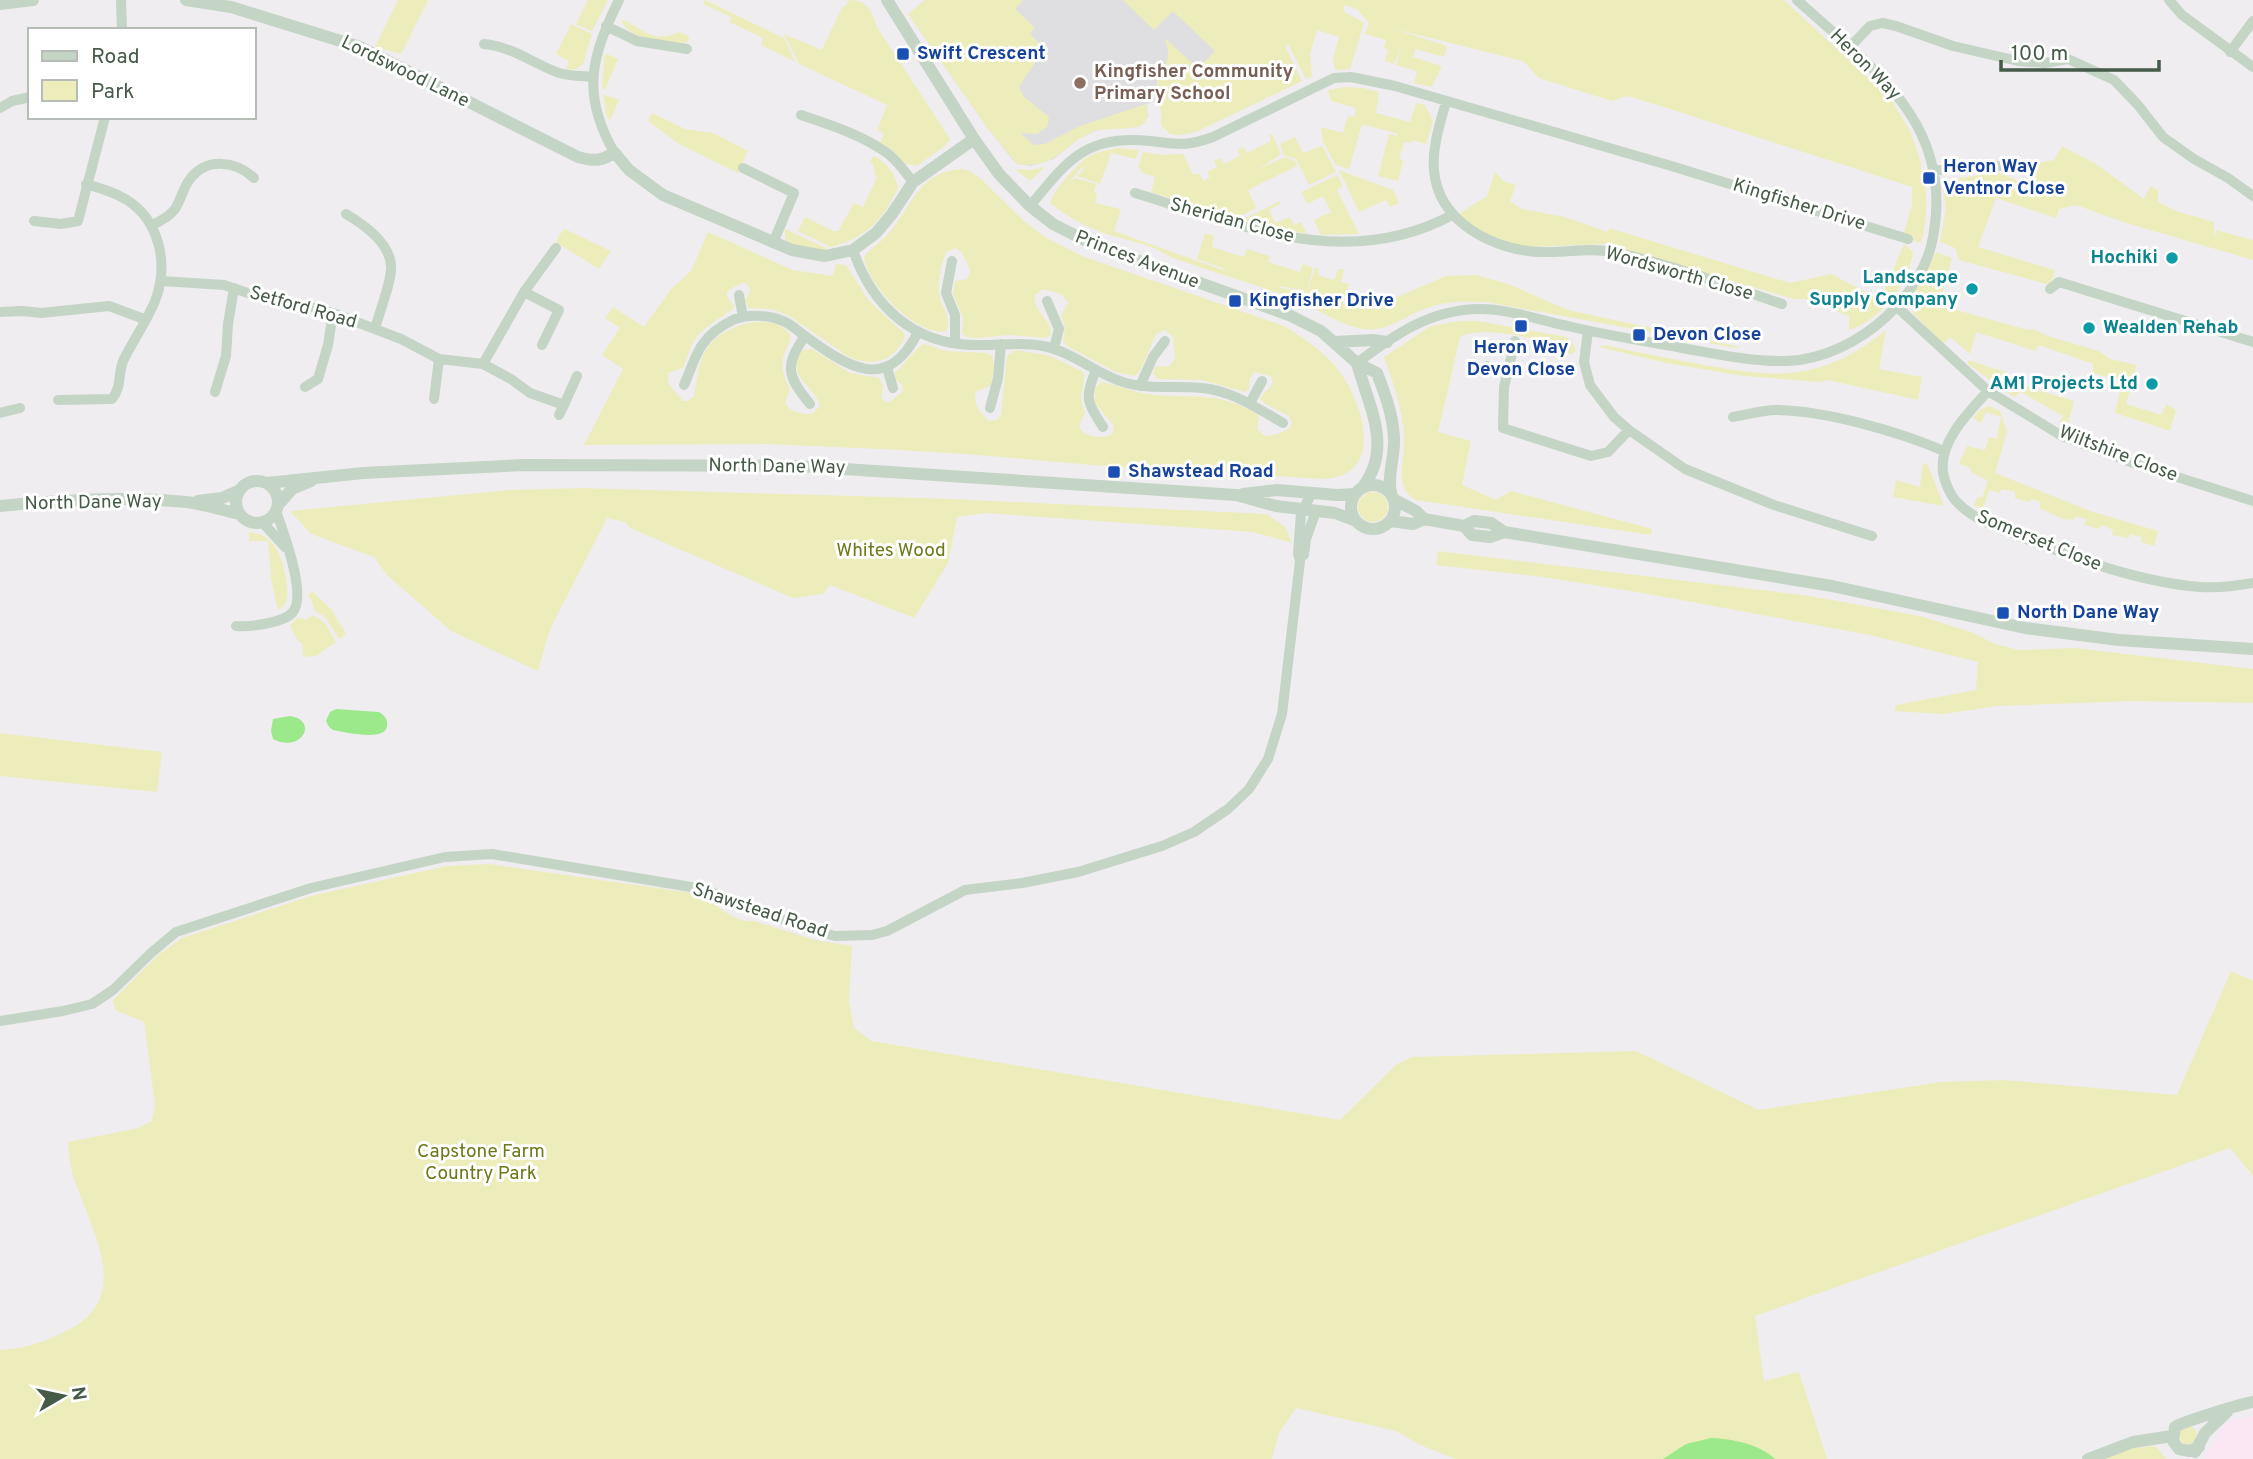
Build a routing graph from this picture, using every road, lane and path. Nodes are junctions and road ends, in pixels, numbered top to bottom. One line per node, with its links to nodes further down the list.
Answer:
1 (33, 0): 8 (street)
2 (121, 0): 11 (street)
3 (186, 0): 24 (street, Lordswood Lane)
4 (619, 0): 10 (street)
5 (887, 0): 23 (street, Princes Avenue)
6 (1797, 0): 13 (street, Heron Way)
7 (2169, 0): 15 (street)
8 (0, 4)
9 (2253, 21): 15 (street)
10 (606, 26): 14 (street); 17 (street)
11 (122, 28)
12 (484, 44): 17 (street)
13 (1850, 47): 27 (street, Heron Way); 32 (street)
14 (687, 49)
15 (2230, 52): 16 (street)
16 (2253, 67)
17 (593, 77): 24 (street)
18 (28, 97): 20 (street)
19 (1446, 102): 33 (street, Kingfisher Drive); 35 (street, Wordsworth Close); 38 (street, Kingfisher Drive)
20 (0, 108)
21 (801, 116): 29 (street)
22 (104, 119): 30 (street)
23 (974, 139): 29 (street); 33 (street, Princes Avenue)
24 (614, 152): 39 (street)
25 (2026, 167): 27 (street)
26 (743, 168): 39 (street)
27 (1934, 171): 50 (street, Heron Way)
28 (254, 178): 37 (street)
29 (913, 182): 41 (street)
30 (86, 184): 36 (street); 37 (street)
31 (1135, 193): 35 (street, Sheridan Close)
32 (2253, 196)
33 (1030, 206): 61 (street, Princes Avenue)
34 (346, 214): 55 (street)
35 (1452, 215): 49 (street, Wordsworth Close)
36 (34, 221)
37 (152, 225): 43 (street)
38 (1908, 239)
39 (774, 243): 41 (street)
40 (556, 248): 46 (street)
41 (853, 250): 57 (street)
42 (952, 261): 64 (street)
43 (162, 281): 44 (street, Setford Road); 54 (street)
44 (234, 288): 52 (street, Setford Road); 82 (street)
45 (2050, 289): 63 (street)
46 (524, 292): 66 (street); 70 (street)
47 (739, 295): 53 (street)
48 (1047, 301): 67 (street)
49 (1782, 304)
50 (1898, 307): 56 (street, Heron Way); 81 (street, Wiltshire Close)
51 (0, 312): 54 (street)
52 (333, 313): 55 (street, Setford Road); 79 (street)
53 (743, 317): 58 (street); 77 (street)
54 (144, 319): 84 (street)
55 (375, 329): 68 (street, Setford Road)
56 (1588, 331): 62 (street, Heron Way); 93 (street)
57 (918, 332): 64 (street); 72 (street)
58 (805, 335): 72 (street); 86 (street)
59 (1165, 341): 78 (street)
60 (1516, 341): 74 (street)
61 (1335, 342): 62 (street); 69 (street, Princes Avenue)
62 (1387, 342): 69 (street, Heron Way)
63 (2253, 342)
64 (955, 343): 65 (street)
65 (1001, 344): 67 (street); 88 (street)
66 (542, 345)
67 (1054, 348): 73 (street)
68 (439, 359): 70 (street, Setford Road); 83 (street)
69 (1357, 363): 97 (street, Princes Avenue); 101 (street, Princes Avenue)
70 (483, 364): 75 (street, Setford Road)
71 (1487, 366): 74 (street)
72 (887, 368): 80 (street)
73 (1096, 370): 78 (street); 92 (street)
74 (1508, 371): 93 (street)
75 (577, 376)
76 (1262, 381): 85 (street)
77 (684, 385)
78 (1140, 386): 85 (street)
79 (305, 387)
80 (893, 388)
81 (1988, 391): 94 (street); 102 (street, Wiltshire Close)
82 (215, 392)
83 (434, 399)
84 (58, 401)
85 (1250, 403): 91 (street)
86 (810, 404)
87 (20, 408): 89 (street)
88 (990, 408)
89 (0, 413)
90 (1733, 417): 94 (street)
91 (1283, 424)
92 (1103, 427)
93 (1629, 430): 113 (street)
94 (1944, 451): 116 (street, Somerset Close)
95 (318, 478): 96 (street, North Dane Way); 100 (street, North Dane Way); 105 (street, North Dane Way)
96 (267, 483): 98 (street, North Dane Way); 105 (street)
97 (1359, 491): 99 (street, North Dane Way); 101 (street); 110 (street)
98 (238, 492): 103 (street, North Dane Way); 108 (street)
99 (1312, 493): 100 (street, North Dane Way); 106 (street, Shawstead Road)
100 (1236, 495): 106 (street, North Dane Way)
101 (1393, 497): 109 (street); 111 (street)
102 (2253, 501)
103 (187, 502): 104 (street, North Dane Way); 108 (street, North Dane Way)
104 (0, 506)
105 (277, 508): 112 (street, North Dane Way); 114 (street)
106 (1302, 509): 107 (street, North Dane Way); 115 (street, Shawstead Road)
107 (1316, 511): 110 (street, North Dane Way); 115 (street, Shawstead Road)
108 (239, 514): 112 (street, North Dane Way)
109 (1424, 519): 111 (street); 118 (street)
110 (1356, 521): 111 (street)
111 (1391, 521)
112 (262, 522): 114 (street)
113 (1872, 536)
114 (289, 554): 117 (street)
115 (1300, 561): 119 (street, Shawstead Road)
116 (2253, 583)
117 (236, 626)
118 (2253, 649)
119 (0, 1021)
120 (2253, 1402): 121 (street)
121 (2232, 1407): 122 (street); 123 (street)
122 (2193, 1421): 123 (street); 124 (street)
123 (2201, 1442): 124 (street); 126 (street)
124 (2174, 1447): 125 (street)
125 (2088, 1459)
126 (2191, 1459)

